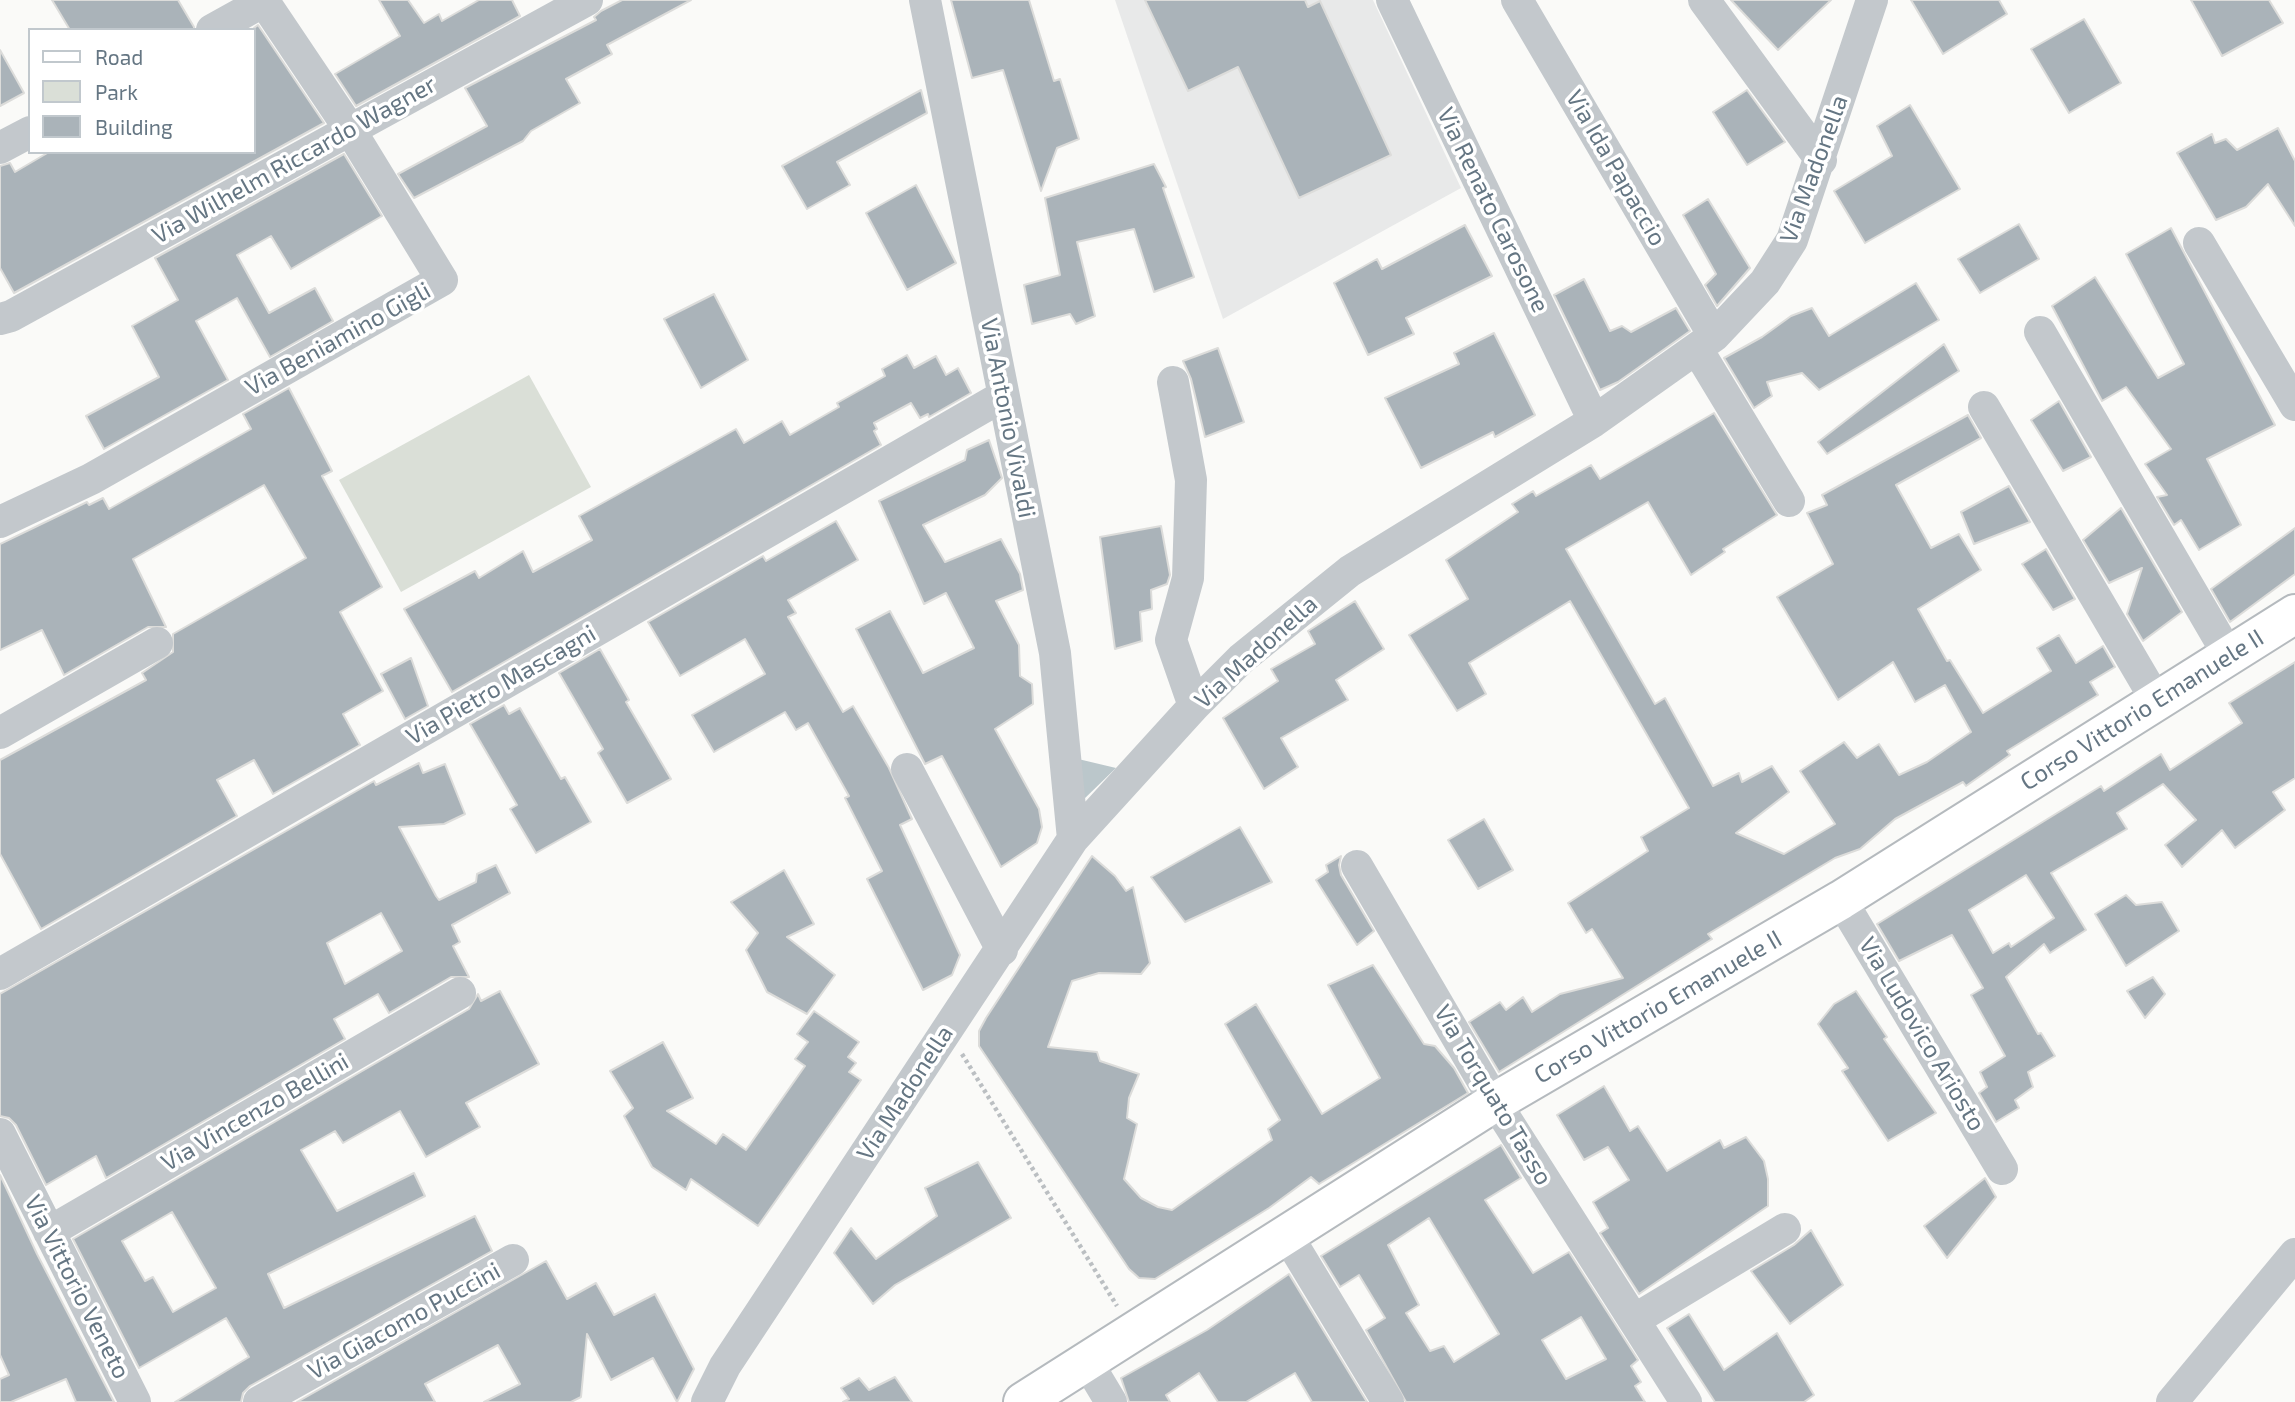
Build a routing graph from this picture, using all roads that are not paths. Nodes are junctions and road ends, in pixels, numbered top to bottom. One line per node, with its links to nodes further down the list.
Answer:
1 (264, 0): 8 (street); 9 (street, Via Beniamino Gigli)
2 (587, 0): 9 (street, Via Wilhelm Riccardo Wagner)
3 (925, 0): 18 (street, Via Antonio Vivaldi)
4 (1391, 0): 21 (street, Via Renato Carosone)
5 (1517, 0): 16 (street, Via Ida Papaccio)
6 (1704, 0): 12 (street)
7 (1871, 0): 12 (street, Via Madonella)
8 (215, 28)
9 (349, 128): 14 (street, Via Wilhelm Riccardo Wagner); 23 (street, Via Beniamino Gigli)
10 (28, 133): 11 (street)
11 (0, 148)
12 (1821, 160): 16 (street, Via Madonella)
13 (2199, 243): 19 (street)
14 (0, 319)
15 (2040, 332): 26 (street)
16 (1706, 342): 21 (street, Via Madonella); 22 (street, Via Ida Papaccio)
17 (1173, 382): 28 (street)
18 (1003, 396): 31 (street, Via Antonio Vivaldi); 35 (street, Via Pietro Mascagni)
19 (2295, 405)
20 (1984, 407): 27 (street)
21 (1594, 421): 28 (street, Via Madonella)
22 (1789, 501)
23 (0, 522)
24 (2295, 614): 26 (main road, Corso Vittorio Emanuele II)
25 (157, 643): 29 (street)
26 (2229, 656): 27 (main road, Corso Vittorio Emanuele II)
27 (2156, 700): 33 (main road, Corso Vittorio Emanuele II)
28 (1194, 706): 31 (street, Via Madonella)
29 (0, 733)
30 (907, 769): 34 (street)
31 (1073, 839): 34 (street, Via Madonella)
32 (1357, 866): 37 (street, Via Torquato Tasso)
33 (1841, 900): 37 (main road, Corso Vittorio Emanuele II); 39 (street, Via Ludovico Ariosto)
34 (1002, 950): 49 (street, Via Madonella)
35 (0, 974)
36 (460, 993): 41 (street, Via Vincenzo Bellini)
37 (1495, 1102): 42 (main road, Corso Vittorio Emanuele II); 45 (street, Via Torquato Tasso)
38 (0, 1134): 41 (street, Via Vittorio Veneto)
39 (2002, 1169)
40 (1785, 1229): 45 (street)
41 (49, 1232): 47 (street, Via Vittorio Veneto)
42 (1287, 1235): 46 (main road, Corso Vittorio Emanuele II); 52 (street)
43 (2295, 1254): 54 (street)
44 (513, 1260): 48 (street, Via Giacomo Puccini)
45 (1634, 1320): 53 (street, Via Torquato Tasso)
46 (1087, 1362): 50 (main road, Corso Vittorio Emanuele II); 51 (street)
47 (135, 1402)
48 (259, 1402)
49 (707, 1402)
50 (1023, 1402)
51 (1111, 1402)
52 (1388, 1402)
53 (1686, 1402)
54 (2172, 1402)

